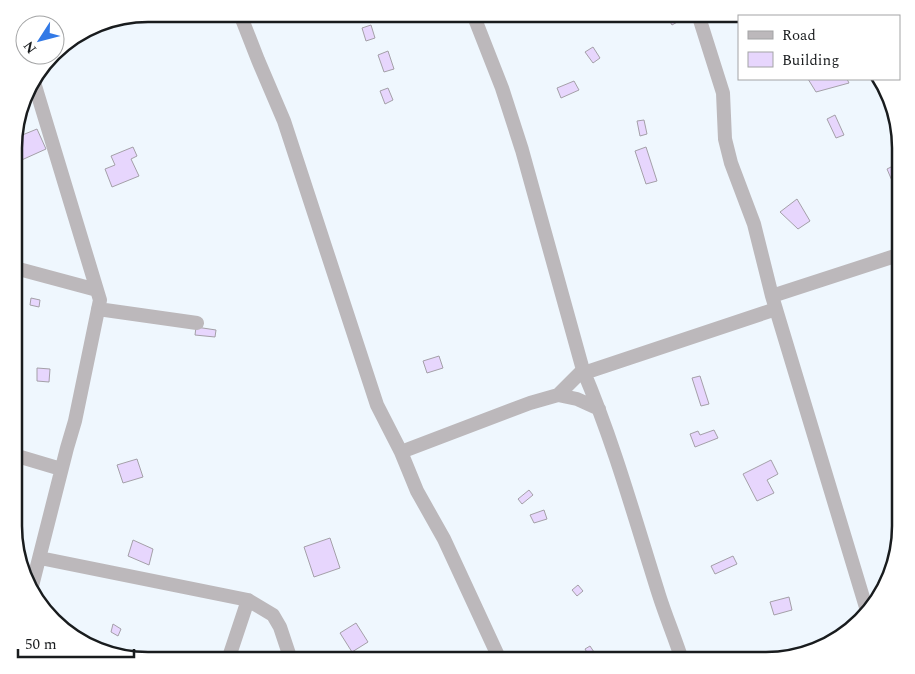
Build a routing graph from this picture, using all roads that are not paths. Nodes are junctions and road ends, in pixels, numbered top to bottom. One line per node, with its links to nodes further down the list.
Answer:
1 (244, 23): 14 (street)
2 (477, 23): 11 (street)
3 (701, 23): 8 (street)
4 (36, 90): 7 (street)
5 (892, 257): 8 (street)
6 (22, 270): 7 (street)
7 (97, 290): 9 (street)
8 (774, 302): 11 (street); 20 (street)
9 (98, 309): 10 (street); 16 (street)
10 (197, 323)
11 (583, 372): 12 (street); 13 (street)
12 (558, 395): 13 (street); 14 (street)
13 (599, 410): 24 (street)
14 (402, 452): 23 (street)
15 (23, 458): 16 (street)
16 (61, 469): 17 (street)
17 (40, 558): 18 (street); 19 (street)
18 (34, 579)
19 (248, 600): 21 (street); 22 (street)
20 (865, 604)
21 (231, 651)
22 (288, 651)
23 (496, 652)
24 (679, 652)

